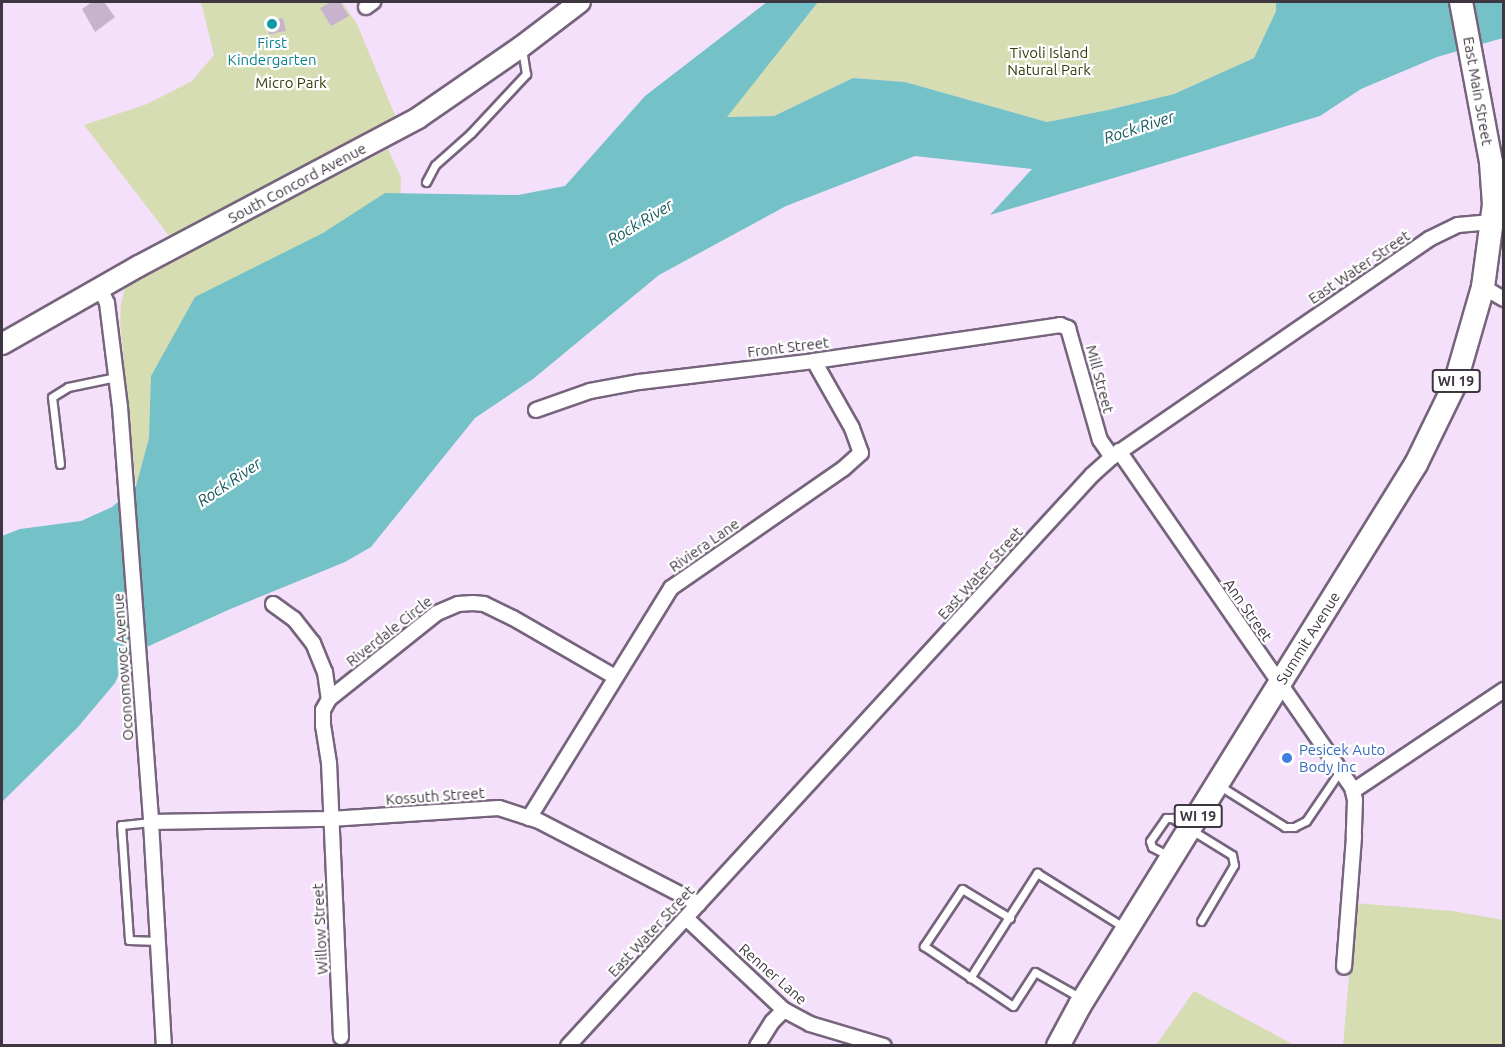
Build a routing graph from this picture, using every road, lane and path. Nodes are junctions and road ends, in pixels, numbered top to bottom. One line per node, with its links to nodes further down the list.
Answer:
1 (580, 2): 3 (street, South Concord Avenue)
2 (1461, 2): 5 (main road, East Main Street / WI 19)
3 (521, 47): 4 (lane); 6 (street, South Concord Avenue)
4 (426, 182)
5 (1496, 212): 7 (main road, Summit Avenue / WI 19); 14 (street, East Water Street)
6 (100, 288): 10 (street, South Concord Avenue); 12 (street, Oconomowoc Avenue)
7 (1483, 288): 8 (street); 18 (main road, Summit Avenue / WI 19)
8 (1503, 299)
9 (1047, 326): 11 (street, Front Street); 14 (street, Mill Street)
10 (2, 344)
11 (814, 361): 13 (street, Front Street); 17 (street, Riviera Lane)
12 (116, 377): 15 (lane); 26 (street, Oconomowoc Avenue)
13 (536, 410)
14 (1115, 454): 18 (street, Ann Street); 28 (street, East Water Street)
15 (60, 464)
16 (273, 604): 20 (street)
17 (615, 677): 20 (street, Riverdale Circle); 24 (street, Riviera Lane)
18 (1280, 682): 21 (street, Ann Street); 22 (main road, Summit Avenue / WI 19)
19 (1503, 690): 23 (street)
20 (329, 699): 25 (street)
21 (1340, 771): 22 (lane); 23 (street, Ann Street)
22 (1217, 785): 27 (main road, Summit Avenue / WI 19)
23 (1353, 791): 34 (street)
24 (529, 818): 25 (street, Kossuth Street); 28 (street, Kossuth Street)
25 (330, 819): 26 (street, Kossuth Street); 38 (street, Willow Street)
26 (151, 822): 33 (street, Oconomowoc Avenue); 33 (lane)
27 (1190, 829): 31 (lane); 32 (main road, Summit Avenue / WI 19)
28 (699, 904): 29 (street, East Water Street)
29 (686, 918): 37 (street, Renner Lane); 40 (street, East Water Street)
30 (1010, 918): 32 (lane); 35 (lane); 35 (lane)
31 (1201, 921)
32 (1127, 929): 36 (main road, Summit Avenue / WI 19)
33 (158, 940): 39 (street, Oconomowoc Avenue)
34 (1344, 967)
35 (970, 978): 36 (lane)
36 (1083, 999): 43 (main road, Summit Avenue / WI 19)
37 (784, 1010): 41 (street); 42 (street, Renner Lane)
38 (342, 1037)
39 (164, 1046)
40 (568, 1046)
41 (757, 1046)
42 (884, 1046)
43 (1058, 1046)

